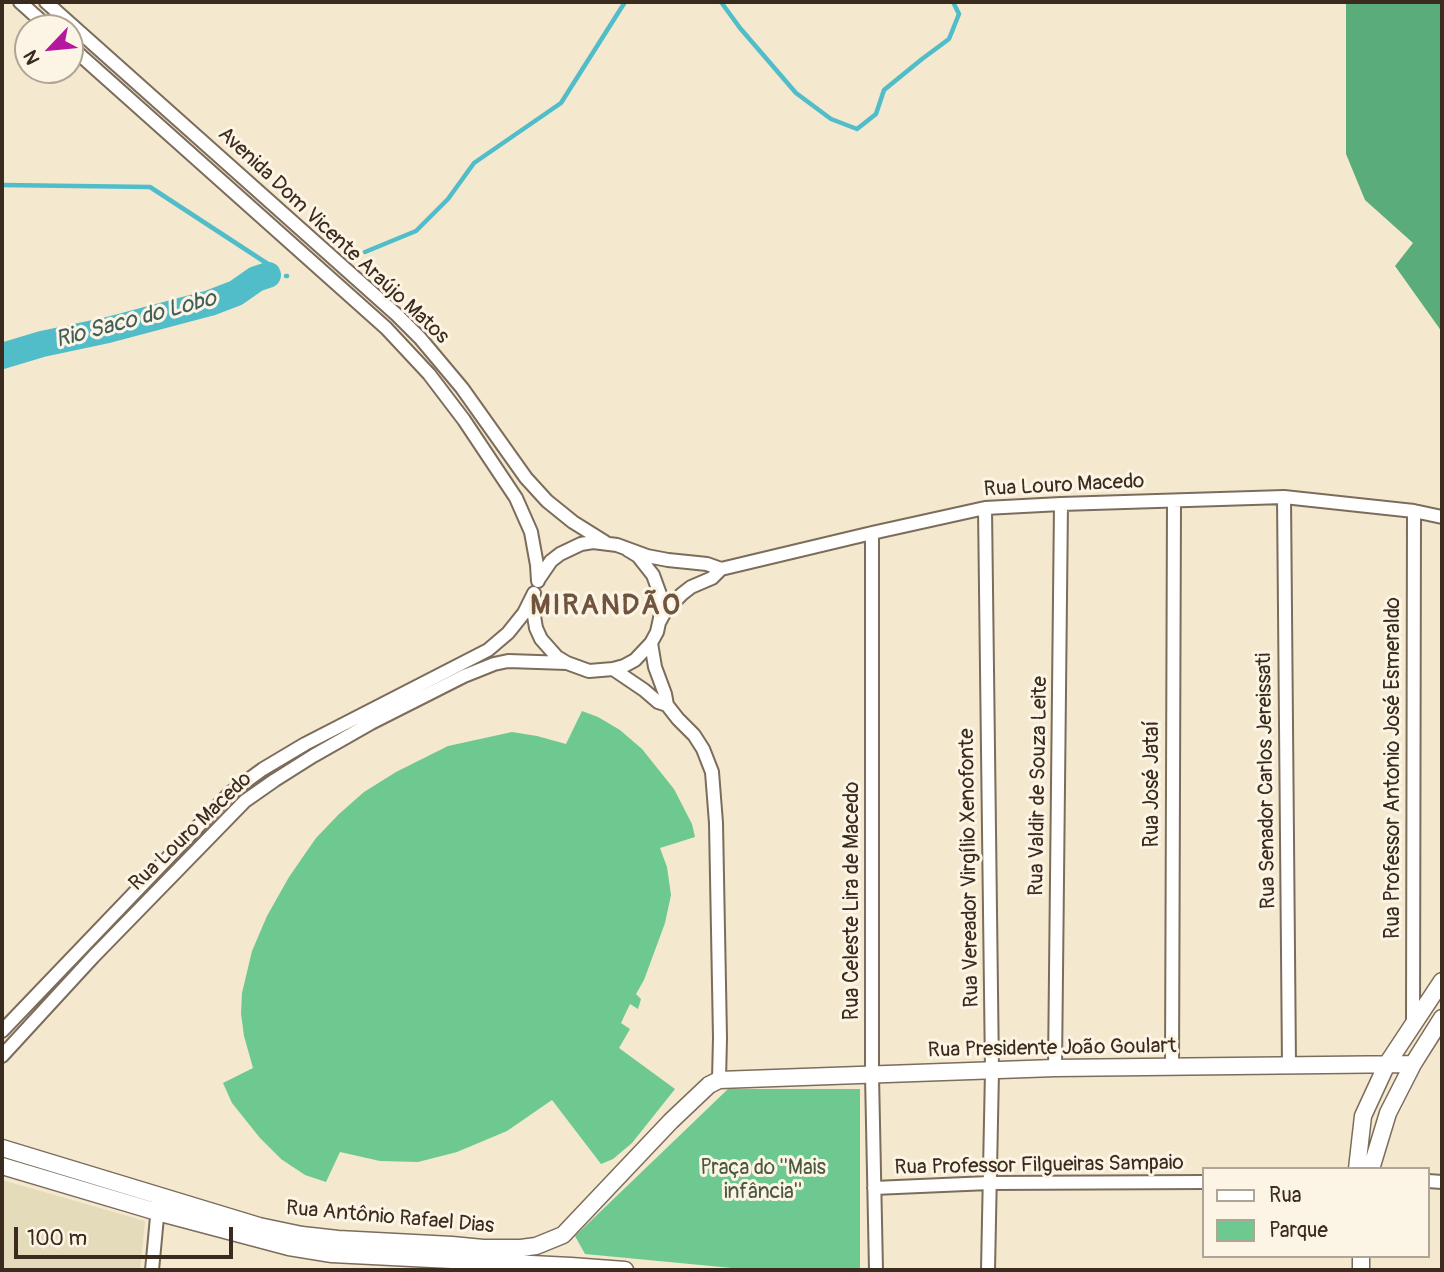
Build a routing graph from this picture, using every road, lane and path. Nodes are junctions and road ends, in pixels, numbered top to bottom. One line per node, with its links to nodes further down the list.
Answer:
1 (20, 2): 3 (street)
2 (46, 2): 12 (street, Avenida Dom Vicente Araújo Matos)
3 (33, 14)
4 (84, 59): 15 (street, Avenida Dom Vicente Araújo Matos)
5 (1284, 498): 6 (street, Rua Louro Macedo); 9 (street, Rua Louro Macedo); 28 (street, Rua Senador Carlos Jereissati)
6 (1174, 501): 7 (street, Rua Louro Macedo); 29 (street, Rua José Jataí)
7 (1061, 504): 8 (street, Rua Louro Macedo); 30 (street, Rua Valdir de Souza Leite)
8 (985, 508): 11 (street, Rua Louro Macedo); 31 (street, Rua Vereador Virgílio Xenofonte)
9 (1414, 511): 10 (street, Rua Louro Macedo); 23 (street, Rua Professor Antonio José Esmeraldo)
10 (1442, 517)
11 (872, 533): 14 (street, Rua Louro Macedo); 32 (street, Rua Celeste Lira de Macedo)
12 (605, 542): 13 (street); 15 (street)
13 (628, 550): 14 (street, Rua Louro Macedo); 16 (street)
14 (722, 569): 16 (street, Rua Louro Macedo)
15 (536, 587): 18 (street); 24 (street, Rua Louro Macedo)
16 (660, 621): 17 (street)
17 (651, 643): 19 (street); 20 (street)
18 (567, 663): 19 (street); 25 (street, Rua Louro Macedo)
19 (613, 669): 20 (street)
20 (667, 705): 33 (street)
21 (1442, 981): 23 (street)
22 (1442, 1018): 27 (street)
23 (1413, 1026): 26 (street)
24 (2, 1031)
25 (2, 1056)
26 (1387, 1064): 27 (street, Rua Presidente João Goulart); 28 (street, Rua Presidente João Goulart); 36 (street)
27 (1413, 1064): 37 (street)
28 (1289, 1065): 29 (street, Rua Presidente João Goulart)
29 (1171, 1066): 30 (street, Rua Presidente João Goulart)
30 (1055, 1068): 31 (street, Rua Presidente João Goulart)
31 (992, 1071): 32 (street, Rua Presidente João Goulart); 39 (street, Rua Vereador Virgílio Xenofonte)
32 (872, 1075): 33 (street, Rua Presidente João Goulart); 40 (street, Rua Celeste Lira de Macedo)
33 (719, 1080): 42 (street, Rua Antônio Rafael Dias)
34 (2, 1148): 41 (street, Rua Antônio Rafael Dias)
35 (2, 1166): 41 (street, Rua Antônio Rafael Dias)
36 (1357, 1167)
37 (1372, 1167)
38 (1202, 1182): 39 (street, Rua Professor Filgueiras Sampaio)
39 (989, 1183): 40 (street, Rua Professor Filgueiras Sampaio); 50 (street, Rua Vereador Virgílio Xenofonte)
40 (874, 1188): 49 (street, Rua Celeste Lira de Macedo)
41 (158, 1204): 43 (street, Rua Antônio Rafael Dias); 44 (street, Rua Antônio Rafael Dias); 47 (street)
42 (562, 1235): 43 (street, Rua Antônio Rafael Dias); 45 (street)
43 (424, 1251): 44 (street, Rua Antônio Rafael Dias); 46 (street, Rua Antônio Rafael Dias)
44 (377, 1263)
45 (571, 1266): 46 (street, Rua Antônio Rafael Dias); 48 (street, Rua Antônio Rafael Dias)
46 (549, 1267)
47 (152, 1270)
48 (625, 1270)
49 (876, 1270)
50 (988, 1270)

